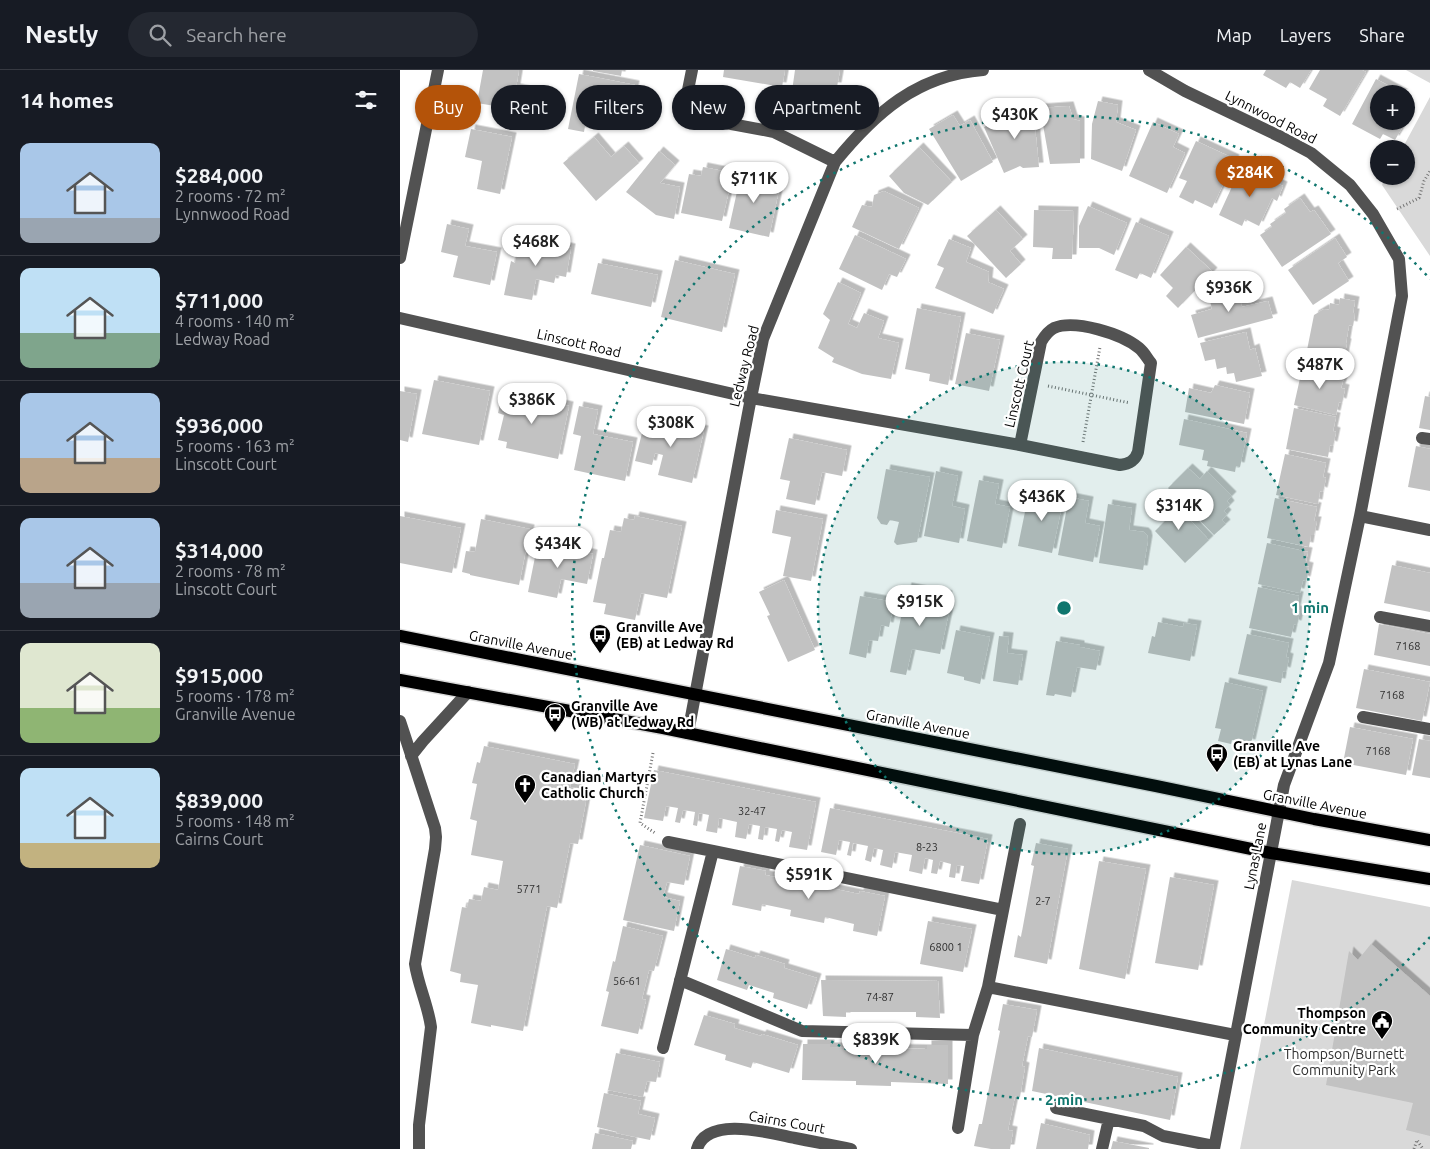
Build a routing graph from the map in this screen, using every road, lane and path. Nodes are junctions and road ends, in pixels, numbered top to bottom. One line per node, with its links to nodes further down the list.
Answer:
1 (438, 70): 9 (street)
2 (692, 70): 6 (street)
3 (976, 70): 4 (street, Ledway Road); 6 (street, Ledway Road)
4 (983, 70)
5 (1149, 70): 10 (street, Lynnwood Road)
6 (835, 162): 15 (street, Ledway Road)
7 (1430, 171): 8 (path)
8 (1397, 209)
9 (400, 258)
10 (1399, 259): 19 (street, Lynas Lane)
11 (400, 318): 15 (street, Linscott Road)
12 (1102, 331): 13 (street, Linscott Court); 14 (path); 16 (street, Linscott Court)
13 (1033, 382): 14 (path); 17 (street, Linscott Court)
14 (1091, 394): 16 (path); 18 (path)
15 (751, 398): 17 (street, Linscott Court); 26 (street, Ledway Road)
16 (1145, 406): 18 (street, Linscott Court)
17 (1020, 445): 18 (street, Linscott Court)
18 (1080, 457)
19 (1360, 516): 20 (street); 33 (street, Lynas Lane)
20 (1430, 530)
21 (1380, 617): 22 (street)
22 (1430, 626)
23 (400, 636): 26 (main road, Granville Avenue)
24 (400, 680): 25 (main road)
25 (468, 692): 30 (main road); 32 (street)
26 (696, 694): 30 (street, Ledway Road); 33 (main road, Granville Avenue)
27 (1363, 716): 29 (street)
28 (400, 721): 32 (street)
29 (1430, 729)
30 (688, 733): 38 (main road)
31 (654, 753): 36 (path)
32 (411, 756): 50 (street)
33 (1279, 812): 35 (main road, Granville Avenue); 38 (street, Lynas Lane)
34 (1020, 824): 40 (street)
35 (1430, 840)
36 (668, 842): 37 (street)
37 (713, 851): 40 (street); 41 (street)
38 (1271, 853): 39 (main road); 44 (street, Lynas Lane)
39 (1430, 879)
40 (1003, 910): 42 (street)
41 (680, 980): 43 (street); 45 (street)
42 (988, 987): 43 (street); 44 (street)
43 (973, 1035): 48 (street)
44 (1235, 1035): 49 (street, Lynas Lane)
45 (663, 1048)
46 (1056, 1108): 47 (street)
47 (1109, 1119): 49 (street); 53 (street)
48 (958, 1128)
49 (1214, 1148)
50 (419, 1149)
51 (697, 1149): 52 (street, Cairns Court)
52 (851, 1149)
53 (1102, 1149)
54 (1414, 1149): 55 (path)
55 (1423, 1149)

